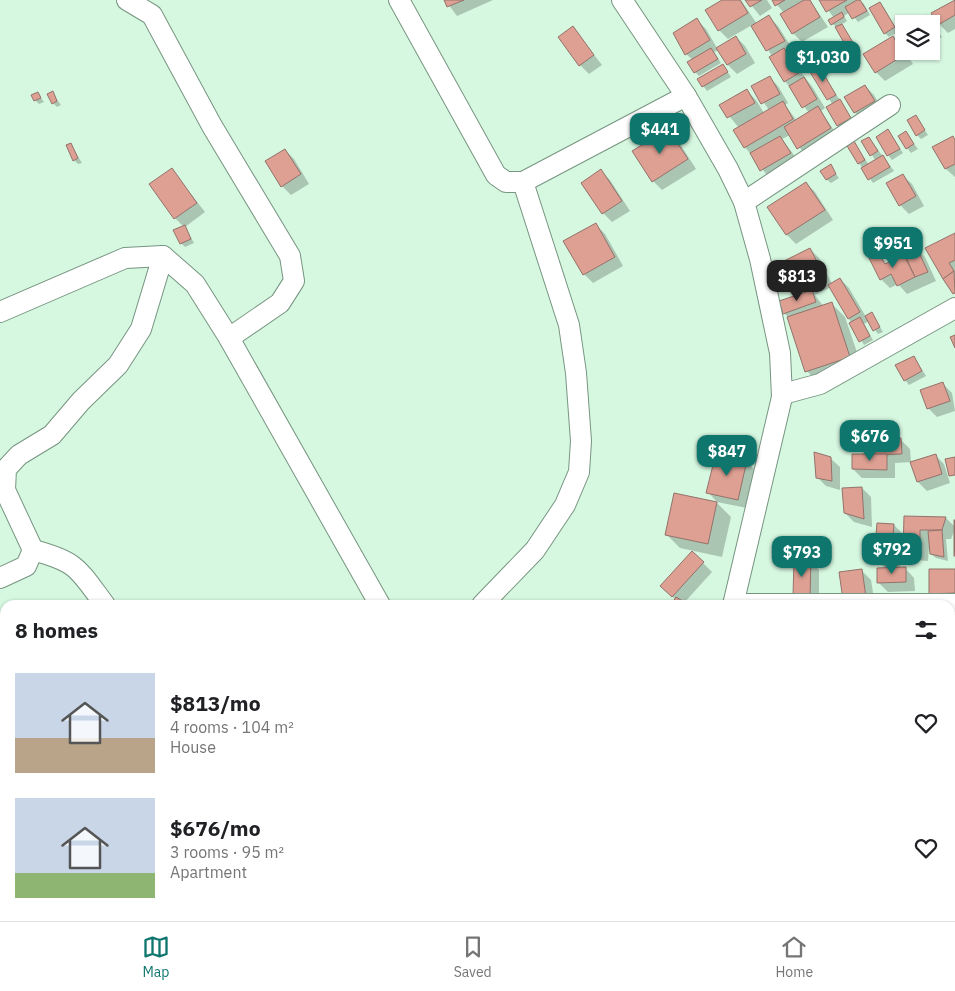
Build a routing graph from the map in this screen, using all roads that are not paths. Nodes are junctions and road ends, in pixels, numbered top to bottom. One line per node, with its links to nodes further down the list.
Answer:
1 (127, 0): 11 (street)
2 (399, 0): 6 (street)
3 (622, 0): 4 (street)
4 (686, 96): 6 (street); 7 (street)
5 (890, 105): 7 (street)
6 (523, 182): 17 (street)
7 (744, 202): 12 (street)
8 (163, 256): 10 (street); 11 (street); 13 (street)
9 (955, 308): 12 (street)
10 (0, 312)
11 (229, 338): 16 (street)
12 (783, 394): 18 (street)
13 (33, 550): 14 (street); 15 (street)
14 (0, 578)
15 (101, 600)
16 (377, 600)
17 (487, 600)
18 (734, 600)

